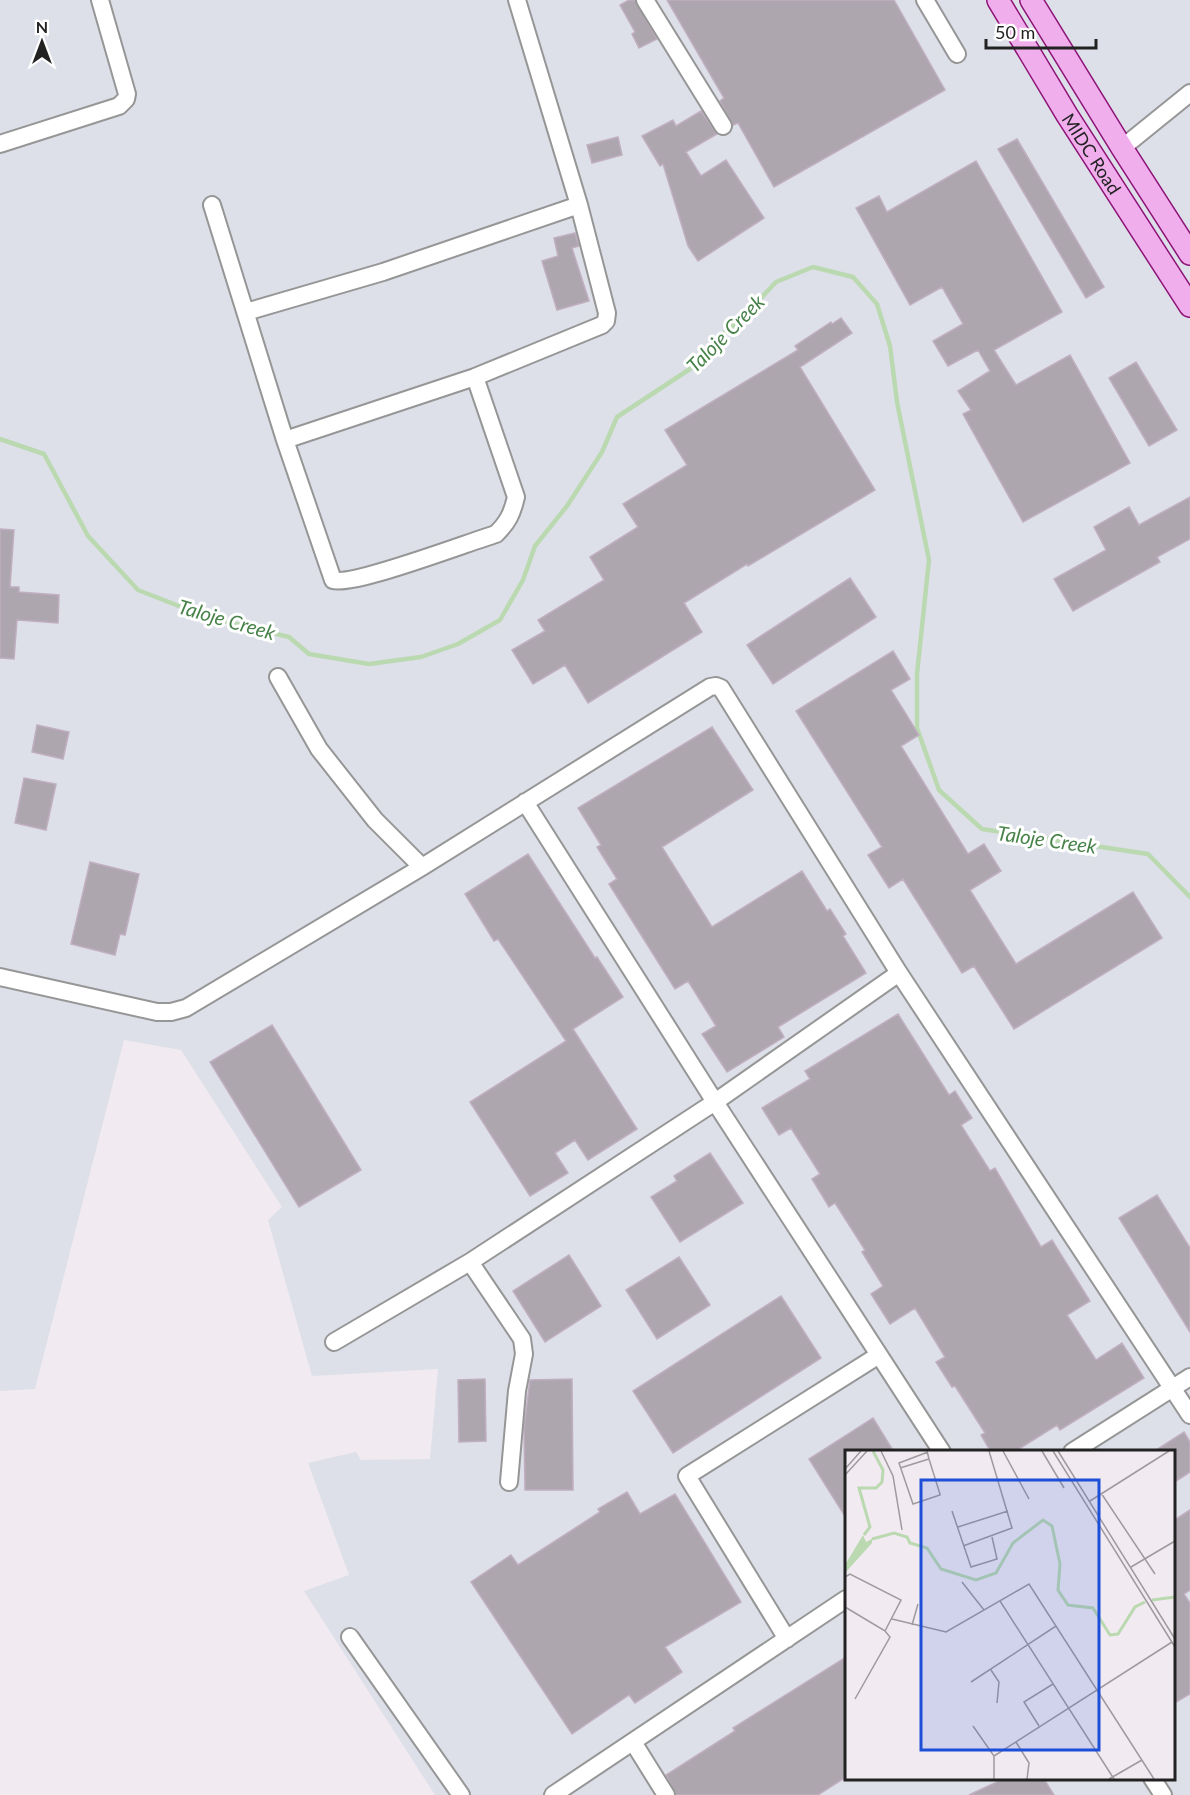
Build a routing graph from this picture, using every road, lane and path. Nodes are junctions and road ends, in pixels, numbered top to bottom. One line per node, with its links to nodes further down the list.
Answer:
1 (100, 0): 10 (lane)
2 (517, 0): 13 (lane)
3 (645, 0): 9 (lane)
4 (924, 0): 7 (lane)
5 (998, 0): 15 (main road, MIDC Road)
6 (1031, 0): 11 (main road, MIDC Road)
7 (957, 54)
8 (1190, 93): 11 (lane)
9 (723, 126)
10 (0, 144)
11 (1122, 148): 14 (main road, MIDC Road)
12 (212, 205): 16 (lane)
13 (579, 205): 16 (lane); 17 (lane)
14 (1190, 254)
15 (1190, 306)
16 (246, 312): 18 (lane)
17 (476, 377): 18 (lane); 18 (lane)
18 (285, 440)
19 (278, 677): 21 (lane)
20 (525, 802): 21 (lane); 22 (lane); 24 (lane)
21 (422, 867): 23 (lane)
22 (899, 973): 24 (lane); 29 (lane)
23 (0, 977)
24 (715, 1102): 25 (lane); 27 (lane)
25 (470, 1262): 26 (lane); 33 (lane)
26 (334, 1342)
27 (879, 1355): 31 (lane); 36 (lane)
28 (1190, 1377): 29 (lane)
29 (1173, 1388): 30 (lane); 32 (lane)
30 (1190, 1415)
31 (941, 1450)
32 (1075, 1450)
33 (509, 1482)
34 (845, 1600): 36 (lane)
35 (350, 1637): 39 (lane)
36 (788, 1639): 37 (lane)
37 (633, 1742): 40 (lane); 41 (lane)
38 (1153, 1780): 42 (lane)
39 (461, 1795)
40 (553, 1795)
41 (666, 1795)
42 (1163, 1795)

